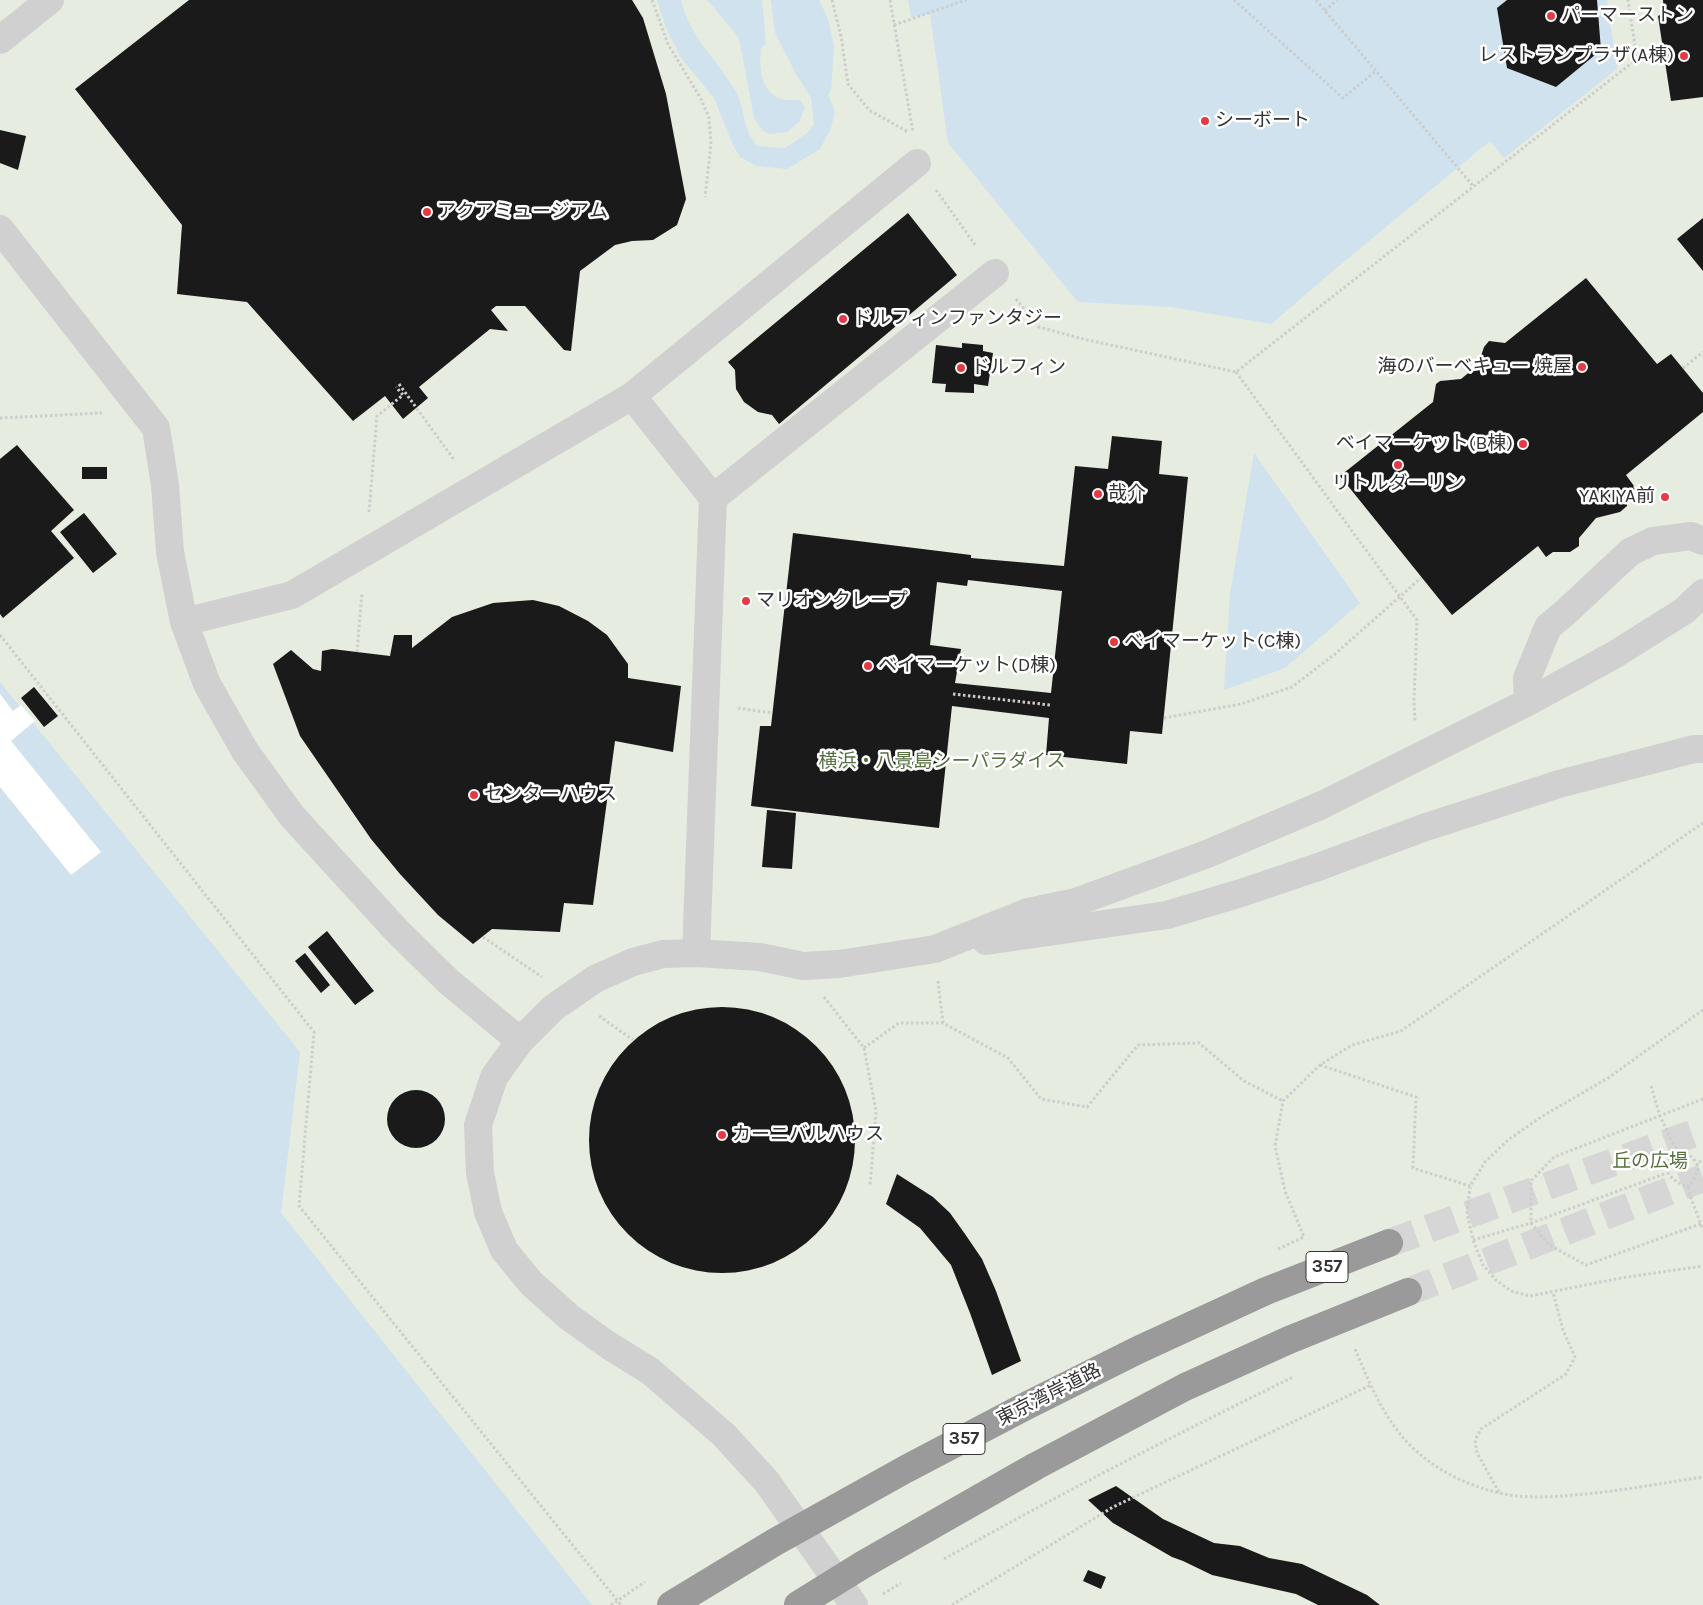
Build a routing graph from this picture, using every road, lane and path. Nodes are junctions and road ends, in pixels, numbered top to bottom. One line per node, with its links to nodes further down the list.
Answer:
1 (50, 0): 12 (street)
2 (652, 0): 16 (path)
3 (832, 0): 11 (path)
4 (890, 0): 11 (path)
5 (966, 0): 11 (path)
6 (1234, 0): 13 (path)
7 (1316, 0): 10 (path)
8 (1337, 0): 10 (path)
9 (1628, 0): 15 (path)
10 (1325, 11): 13 (path)
11 (894, 25)
12 (0, 40)
13 (1376, 71): 15 (path)
14 (917, 163): 18 (path); 23 (street)
15 (1474, 187): 21 (path)
16 (705, 197)
17 (0, 229): 24 (street)
18 (995, 273): 21 (path); 27 (street)
19 (1703, 352): 20 (path)
20 (1684, 368)
21 (1236, 372): 38 (path)
22 (399, 384): 26 (path)
23 (632, 396): 26 (street); 27 (street)
24 (143, 411): 25 (path); 31 (street)
25 (0, 418)
26 (473, 489): 31 (street)
27 (713, 498): 41 (street)
28 (1703, 541): 34 (street)
29 (1421, 578): 36 (path)
30 (1703, 593): 34 (street)
31 (184, 622): 45 (street)
32 (0, 635): 76 (path)
33 (953, 694): 35 (path)
34 (1528, 702): 38 (street)
35 (1050, 705)
36 (1164, 718)
37 (1703, 749): 40 (street)
38 (1420, 757): 40 (street)
39 (1703, 823): 47 (path)
40 (935, 949): 42 (street); 44 (path)
41 (696, 953): 42 (street); 45 (street)
42 (803, 966): 46 (path)
43 (1703, 1010): 57 (path)
44 (943, 1023): 46 (path); 50 (path)
45 (520, 1041): 79 (street)
46 (864, 1048): 56 (path)
47 (1320, 1065): 50 (path); 57 (path)
48 (1651, 1086): 51 (path)
49 (1703, 1099): 51 (path)
50 (1284, 1101): 64 (path)
51 (1660, 1116): 52 (path); 59 (path)
52 (1677, 1151): 54 (path); 55 (path)
53 (1703, 1160): 54 (path)
54 (1697, 1163): 58 (path)
55 (1667, 1173): 58 (path); 59 (path)
56 (870, 1186)
57 (1470, 1186): 62 (path)
58 (1687, 1187): 60 (path)
59 (1531, 1223): 60 (path); 62 (path)
60 (1702, 1224): 61 (path)
61 (1703, 1230)
62 (1473, 1240): 67 (path)
63 (1388, 1243): 77 (highway, 東京湾岸道路 / 357)
64 (1269, 1252)
65 (1703, 1266): 67 (path)
66 (1408, 1292): 78 (highway)
67 (1553, 1292): 72 (path)
68 (1355, 1348): 70 (path)
69 (1294, 1376): 73 (path)
70 (1370, 1385): 72 (path); 80 (path)
71 (1703, 1477): 72 (path)
72 (1500, 1493)
73 (938, 1562)
74 (904, 1582): 75 (path)
75 (881, 1596)
76 (622, 1605)
77 (671, 1605)
78 (798, 1605)
79 (854, 1605)
80 (952, 1605)

